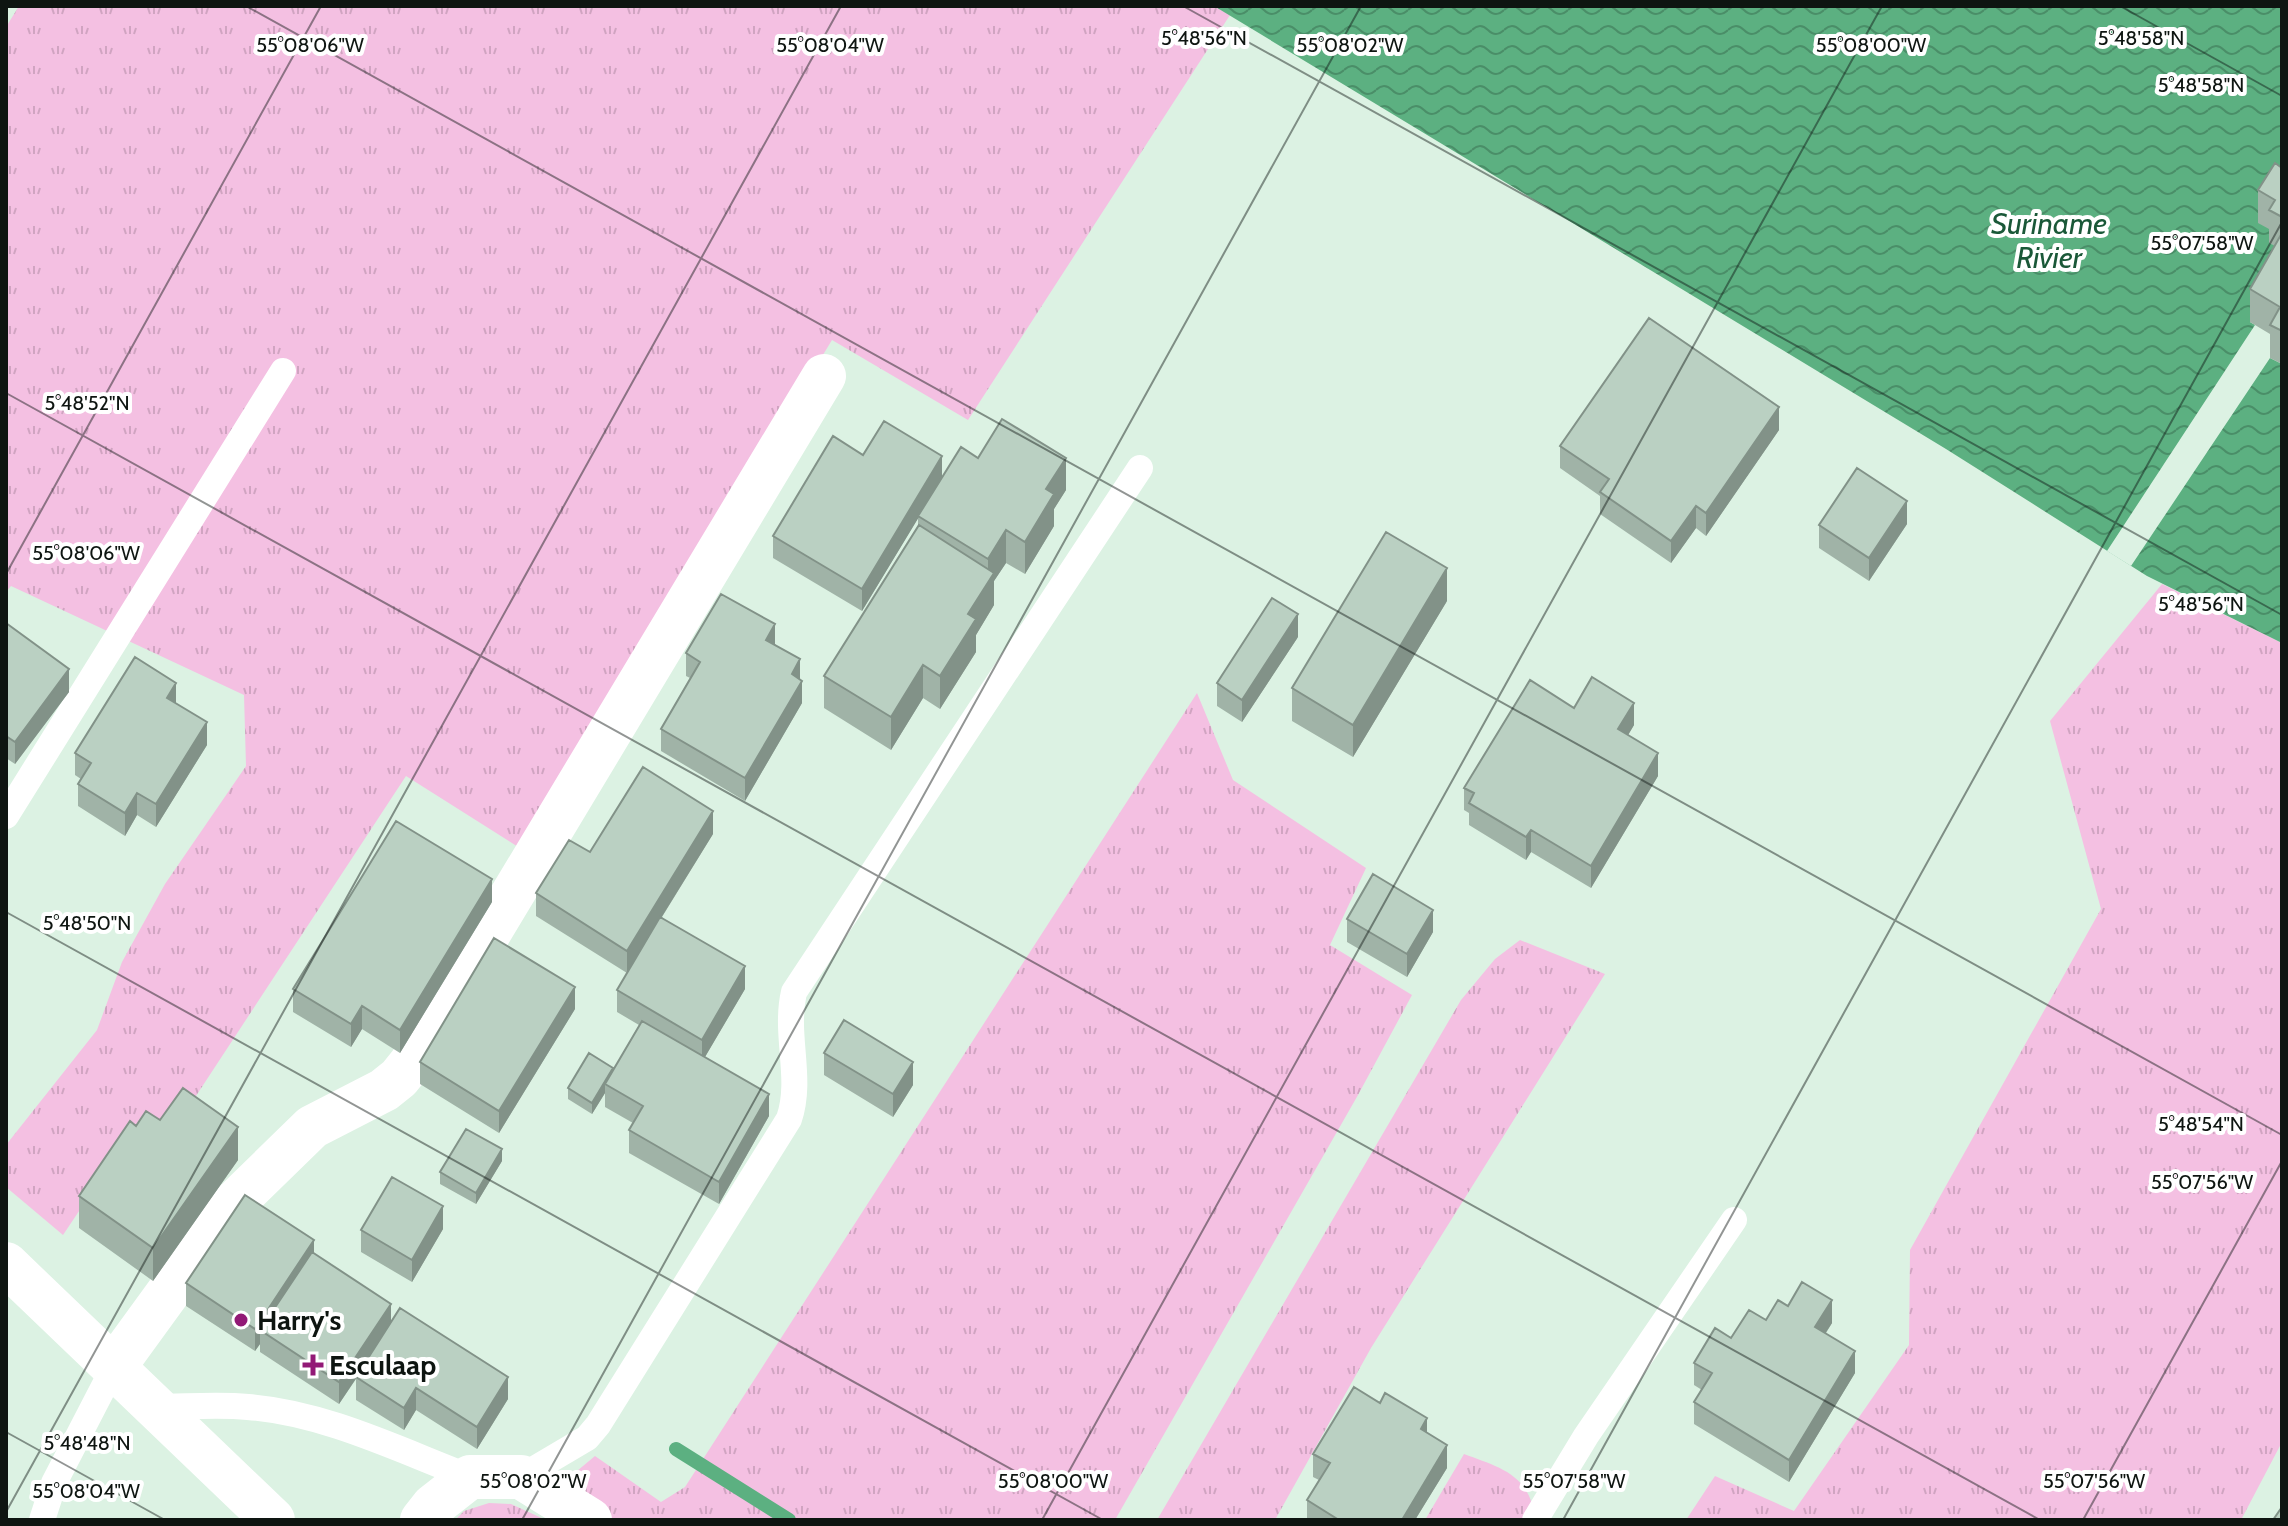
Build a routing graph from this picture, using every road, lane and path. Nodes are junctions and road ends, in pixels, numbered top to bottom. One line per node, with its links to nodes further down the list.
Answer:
1 (283, 371): 4 (lane)
2 (824, 376): 7 (street)
3 (1140, 468): 10 (lane)
4 (6, 816)
5 (1734, 1220): 15 (lane)
6 (6, 1264): 7 (street)
7 (114, 1367): 8 (street); 11 (lane)
8 (155, 1407): 9 (lane); 12 (street)
9 (470, 1477): 10 (street); 13 (street)
10 (521, 1477): 14 (street)
11 (42, 1520)
12 (273, 1520)
13 (422, 1520)
14 (590, 1520)
15 (1535, 1520)

